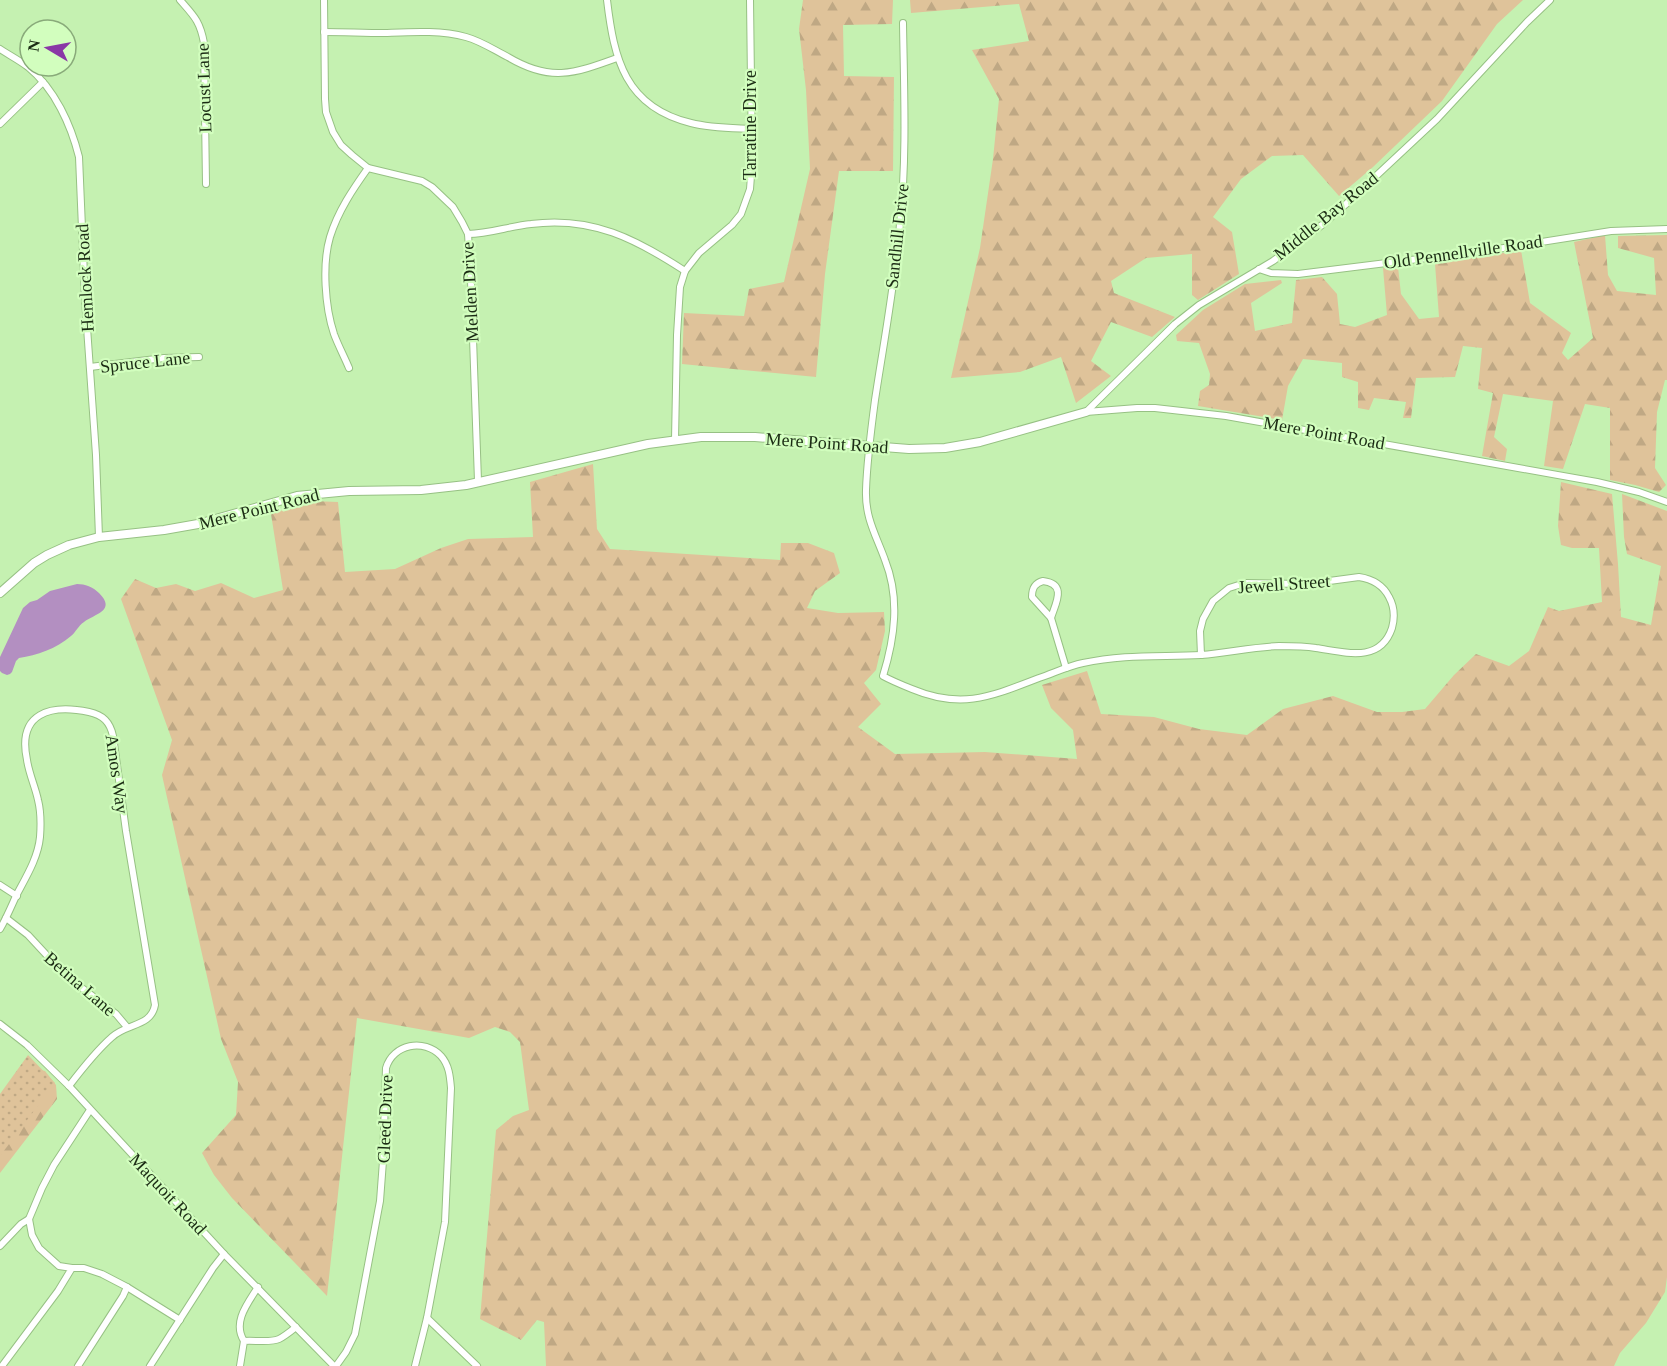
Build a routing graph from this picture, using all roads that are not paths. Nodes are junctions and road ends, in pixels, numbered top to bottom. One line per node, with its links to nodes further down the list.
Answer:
1 (180, 0): 14 (street, Locust Lane)
2 (324, 0): 7 (street, Melden Drive)
3 (607, 0): 9 (street)
4 (750, 0): 12 (street, Tarratine Drive)
5 (1550, 0): 17 (street, Middle Bay Road)
6 (903, 23): 24 (street, Sandhill Drive)
7 (324, 32): 9 (street); 13 (street, Melden Drive)
8 (0, 49): 10 (street, Hemlock Road)
9 (617, 58): 12 (street)
10 (42, 82): 11 (street); 20 (street, Hemlock Road)
11 (0, 124)
12 (751, 129): 18 (street, Tarratine Drive)
13 (368, 168): 16 (street, Melden Drive); 21 (street)
14 (206, 184)
15 (1667, 229): 17 (street, Old Pennellville Road)
16 (468, 234): 18 (street); 25 (street, Melden Drive)
17 (1259, 269): 22 (street, Middle Bay Road)
18 (685, 271): 23 (street, Tarratine Drive)
19 (199, 357): 20 (street, Spruce Lane)
20 (90, 367): 27 (street, Hemlock Road)
21 (349, 368)
22 (1086, 412): 24 (street, Mere Point Road); 26 (street, Mere Point Road)
23 (675, 440): 24 (street, Mere Point Road); 25 (street, Mere Point Road)
24 (869, 446): 32 (street, Sandhill Drive)
25 (478, 482): 27 (street, Mere Point Road)
26 (1667, 502)
27 (99, 537): 28 (street, Mere Point Road)
28 (0, 593)
29 (1051, 618): 29 (street); 31 (street)
30 (1201, 655): 30 (street, Jewell Street); 31 (street, Jewell Street)
31 (1066, 668): 32 (street, Jewell Street)
32 (883, 676)
33 (0, 885): 34 (street)
34 (16, 896): 35 (street, Amos Way); 38 (street, Amos Way)
35 (6, 918): 36 (street, Amos Way); 38 (street, Betina Lane)
36 (1, 927)
37 (0, 1024): 39 (street, Maquoit Road)
38 (127, 1027): 39 (street, Amos Way)
39 (69, 1086): 40 (street, Maquoit Road)
40 (90, 1110): 41 (street); 43 (street, Maquoit Road)
41 (29, 1219): 42 (street); 44 (street)
42 (0, 1246)
43 (224, 1254): 46 (street, Maquoit Road); 48 (street)
44 (72, 1268): 45 (street); 51 (street)
45 (127, 1287): 48 (street); 52 (street)
46 (258, 1287): 49 (street, Maquoit Road); 50 (street)
47 (427, 1318): 55 (street, Gleed Drive); 56 (street, Gleed Drive); 57 (street)
48 (180, 1320): 53 (street)
49 (296, 1327): 50 (street); 55 (street, Maquoit Road)
50 (244, 1341): 54 (street)
51 (2, 1366)
52 (78, 1366)
53 (150, 1366)
54 (240, 1366)
55 (335, 1366)
56 (415, 1366)
57 (477, 1366)

